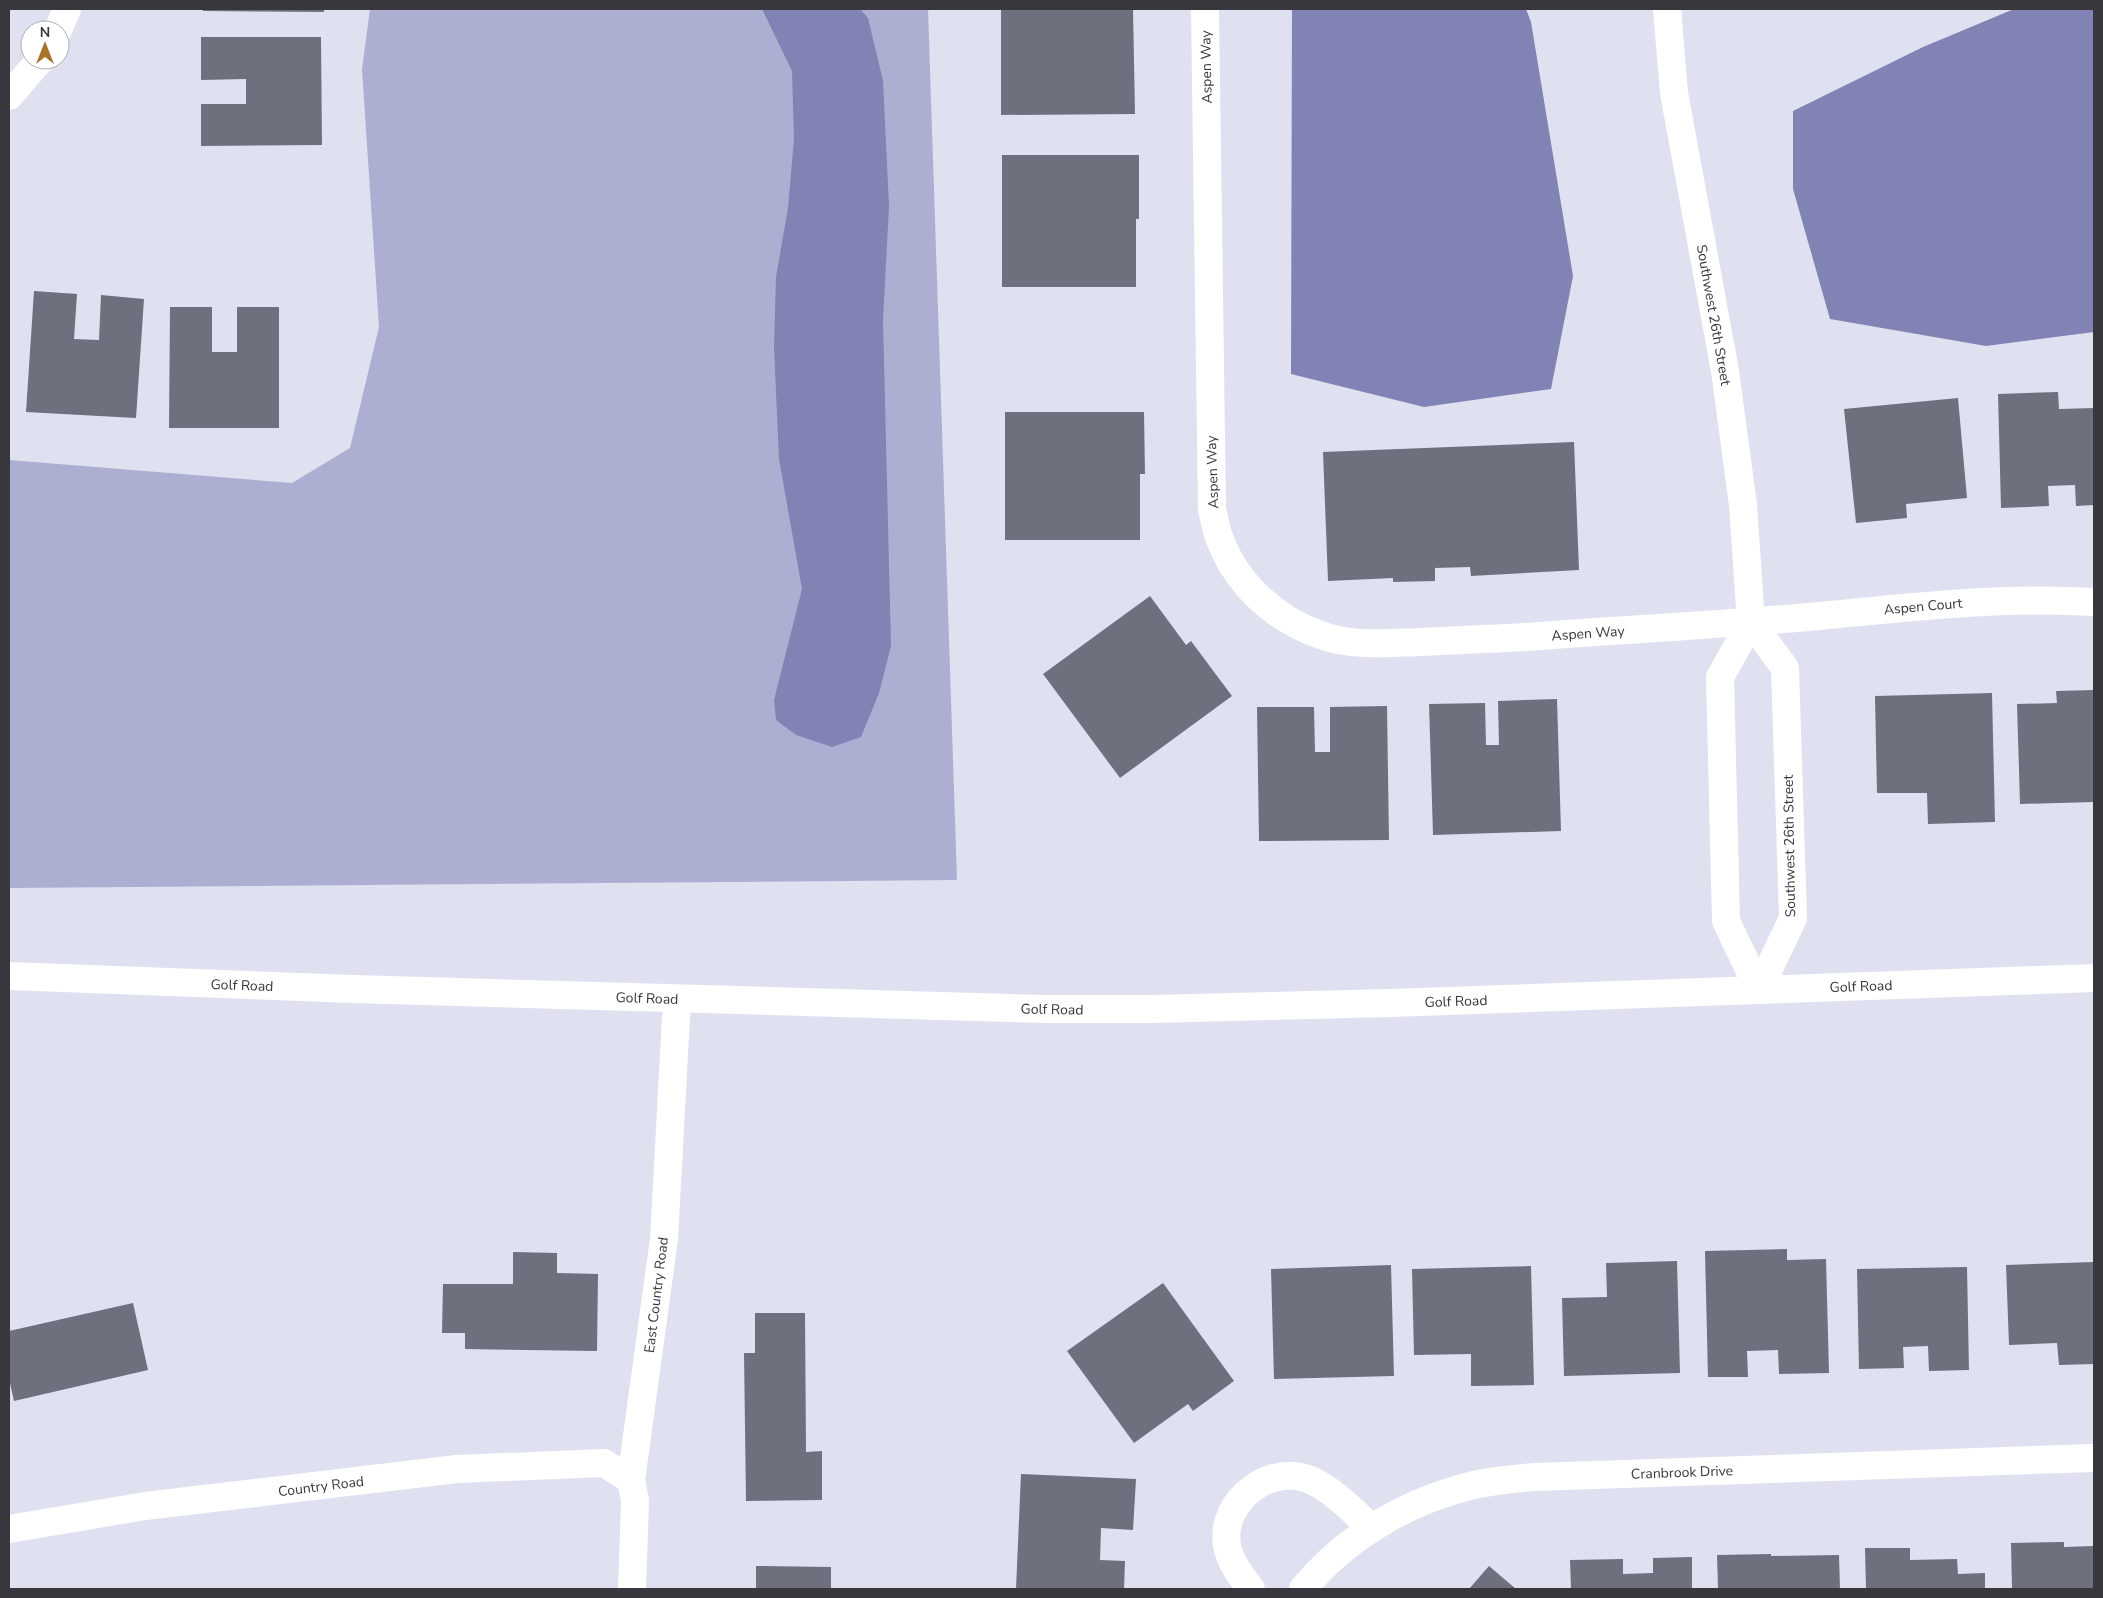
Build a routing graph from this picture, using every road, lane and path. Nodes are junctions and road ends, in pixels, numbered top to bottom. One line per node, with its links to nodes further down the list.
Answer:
1 (1205, 9): 6 (street, Aspen Way)
2 (1667, 9): 6 (street, Southwest 26th Street)
3 (31, 70): 4 (street)
4 (9, 96)
5 (2094, 602): 6 (street, Aspen Court)
6 (1751, 622): 9 (street); 9 (street, Southwest 26th Street)
7 (9, 976): 10 (street, Golf Road)
8 (2094, 978): 9 (street, Golf Road)
9 (1759, 990): 10 (street, Golf Road)
10 (677, 999): 12 (street, East Country Road)
11 (2094, 1458): 13 (street, Cranbrook Drive)
12 (631, 1480): 14 (street, Country Road); 15 (street, East Country Road)
13 (1372, 1528): 16 (street); 17 (street, Cranbrook Drive)
14 (9, 1529)
15 (632, 1589)
16 (1251, 1589)
17 (1303, 1589)

